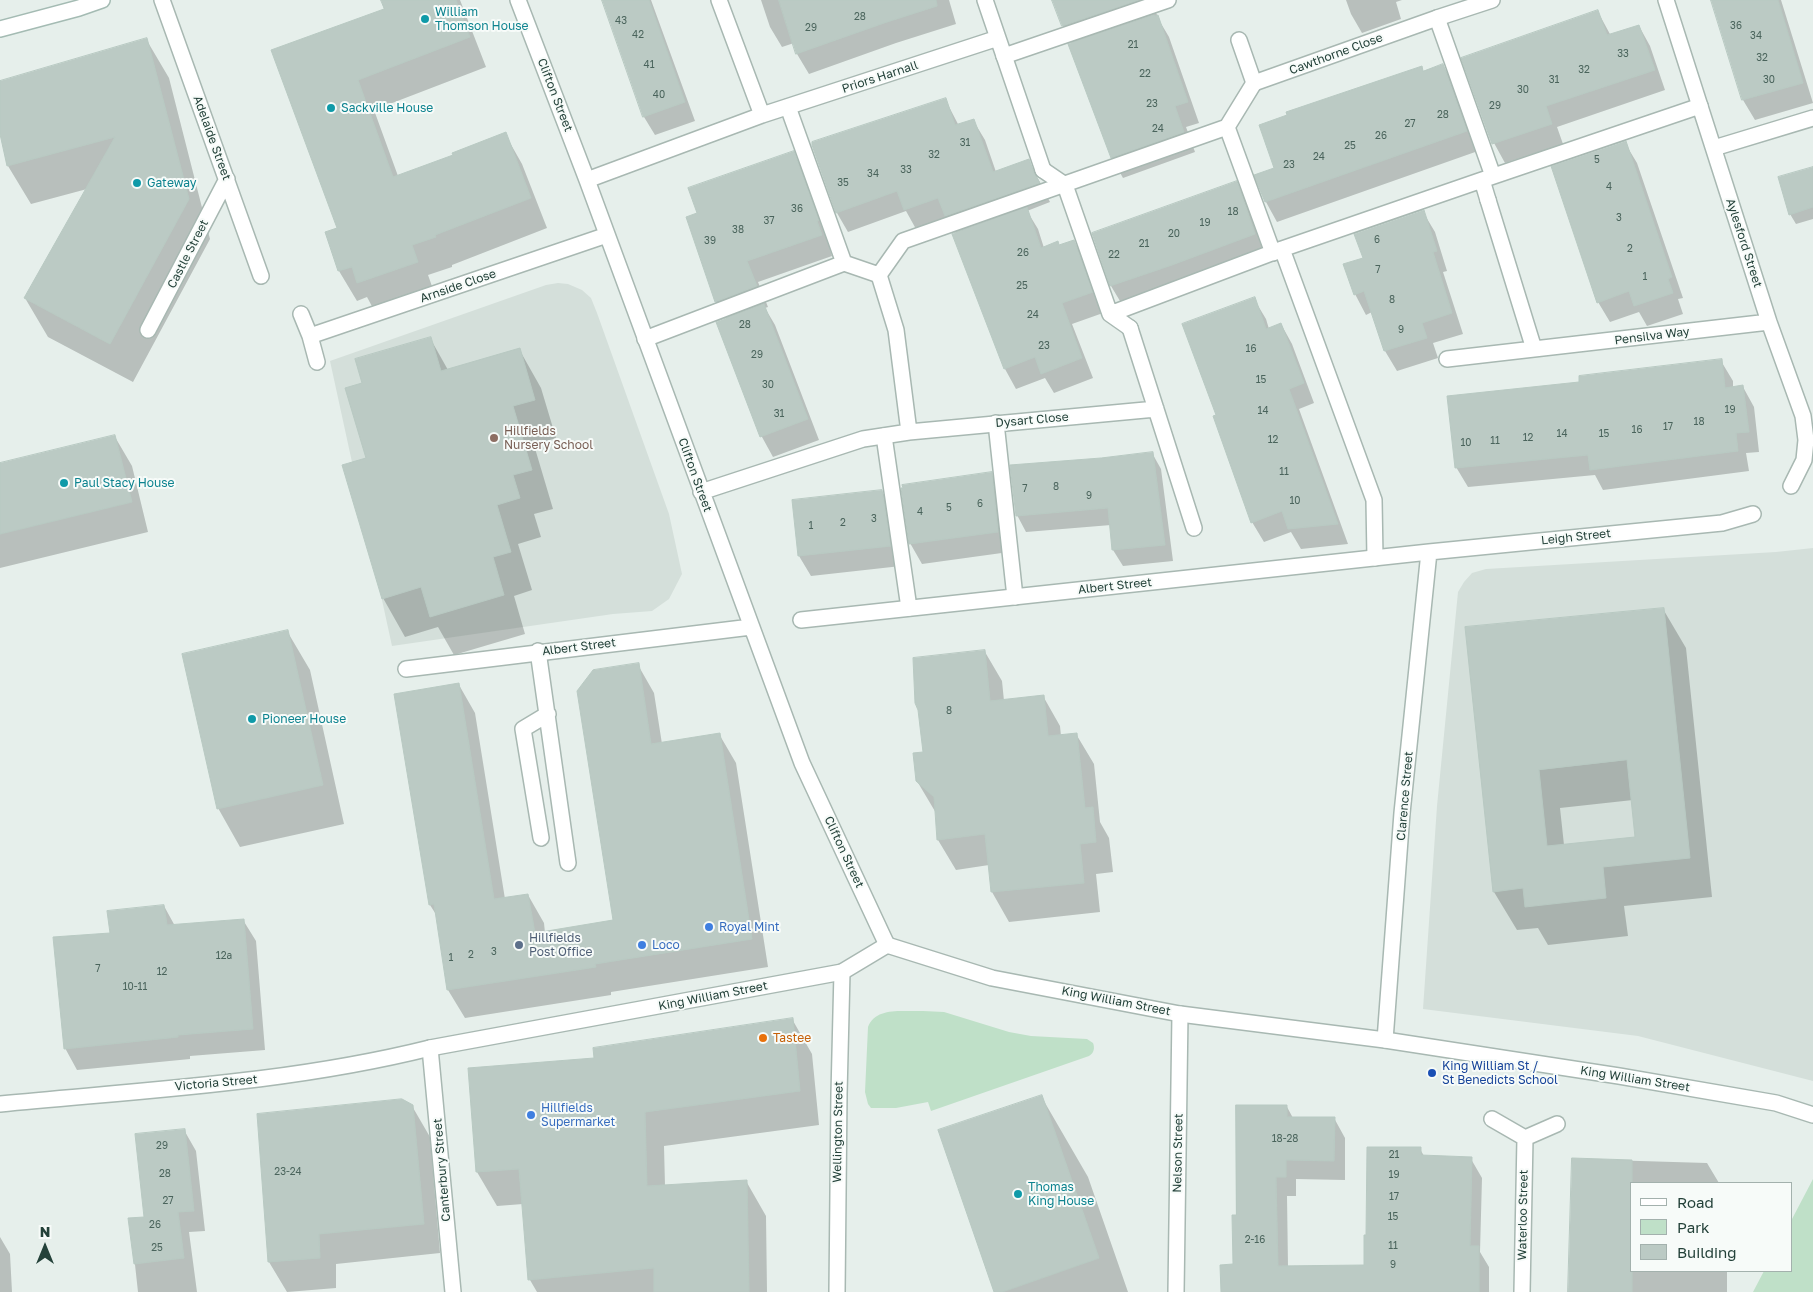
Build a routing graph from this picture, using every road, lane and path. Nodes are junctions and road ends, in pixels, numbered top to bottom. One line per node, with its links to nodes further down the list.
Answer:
1 (102, 0): 11 (street)
2 (162, 0): 22 (street, Adelaide Street)
3 (518, 0): 24 (street, Clifton Street)
4 (719, 0): 18 (street)
5 (985, 0): 12 (street)
6 (1168, 0): 14 (street)
7 (1492, 0): 9 (street, Cawthorne Close)
8 (1666, 0): 16 (street, Aylesford Street)
9 (1459, 5): 10 (street, Cawthorne Close)
10 (1437, 18): 15 (street, Cawthorne Close); 23 (street)
11 (0, 29)
12 (998, 38): 14 (street); 17 (street, Priors Harnall)
13 (1239, 40): 15 (street)
14 (1004, 56): 25 (street)
15 (1254, 83): 20 (street)
16 (1700, 106): 21 (street, Aylesford Street); 23 (street)
17 (788, 107): 18 (street, Priors Harnall); 28 (street)
18 (762, 115): 24 (street, Priors Harnall)
19 (1813, 118): 21 (street)
20 (1227, 127): 25 (street); 27 (street)
21 (1714, 148): 33 (street, Aylesford Street)
22 (226, 178): 29 (street, Adelaide Street); 34 (street, Castle Street)
23 (1487, 178): 27 (street); 37 (street)
24 (587, 180): 26 (street, Clifton Street)
25 (1065, 185): 30 (street); 32 (street)
26 (607, 235): 35 (street, Arnside Close); 36 (street, Clifton Street)
27 (1277, 251): 32 (street); 49 (street)
28 (844, 263): 30 (street); 36 (street)
29 (261, 276)
30 (879, 276): 42 (street)
31 (301, 314): 35 (street)
32 (1110, 314): 40 (street)
33 (1769, 322): 37 (street, Pensilva Way); 44 (street, Aylesford Street)
34 (148, 330)
35 (310, 336): 39 (street)
36 (645, 339): 45 (street, Clifton Street)
37 (1534, 349): 38 (street, Pensilva Way)
38 (1447, 359)
39 (317, 362)
40 (1156, 409): 41 (street, Dysart Close); 47 (street)
41 (996, 423): 42 (street, Dysart Close); 50 (street)
42 (909, 432): 43 (street, Dysart Close)
43 (884, 436): 45 (street, Dysart Close); 51 (street)
44 (1791, 486)
45 (701, 492): 53 (street, Clifton Street)
46 (1753, 514): 48 (street, Leigh Street)
47 (1194, 528)
48 (1429, 552): 49 (street, Albert Street); 62 (street, Clarence Street)
49 (1374, 558): 50 (street, Albert Street)
50 (1014, 597): 51 (street, Albert Street)
51 (909, 608): 52 (street, Albert Street)
52 (800, 620)
53 (751, 627): 54 (street, Albert Street); 59 (street, Clifton Street)
54 (538, 651): 55 (street, Albert Street); 56 (street)
55 (406, 669)
56 (548, 714): 57 (street); 58 (street)
57 (541, 838)
58 (568, 863)
59 (887, 945): 60 (street, King William Street); 61 (street, King William Street)
60 (842, 972): 63 (street, King William Street); 70 (street, Wellington Street)
61 (1180, 1014): 62 (street, King William Street); 71 (street, Nelson Street)
62 (1385, 1040): 65 (street, King William Street)
63 (430, 1048): 64 (street, Victoria Street); 69 (street, Canterbury Street)
64 (0, 1104)
65 (1813, 1115)
66 (1492, 1119): 68 (street)
67 (1557, 1124): 68 (street)
68 (1524, 1138): 72 (street, Waterloo Street)
69 (454, 1292)
70 (837, 1292)
71 (1176, 1292)
72 (1522, 1292)

